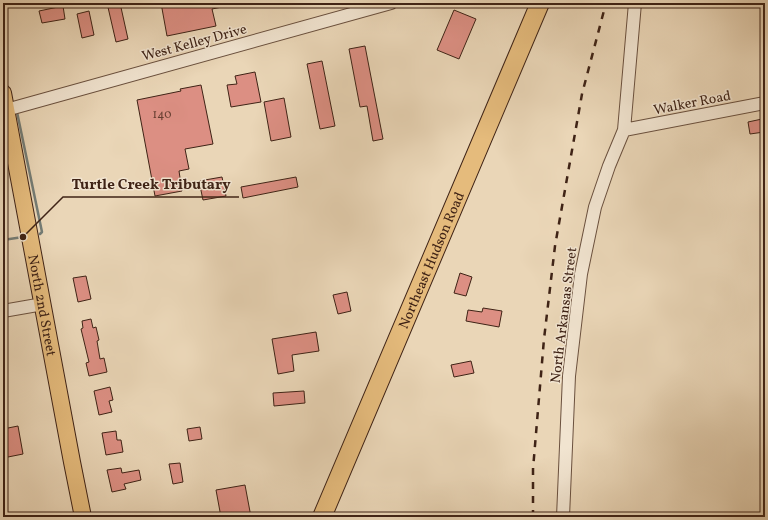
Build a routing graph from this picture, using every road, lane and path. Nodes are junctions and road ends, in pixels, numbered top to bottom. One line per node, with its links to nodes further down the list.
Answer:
1 (391, 3): 6 (street, West Kelley Drive)
2 (540, 3): 11 (highway, Northeast Hudson Road)
3 (635, 3): 7 (street, North Arkansas Street)
4 (3, 93): 6 (main road, North 2nd Street)
5 (765, 103): 7 (street, Walker Road)
6 (6, 110): 8 (main road, North 2nd Street)
7 (624, 130): 12 (street, North Arkansas Street)
8 (43, 304): 9 (street); 10 (main road, North 2nd Street)
9 (3, 311)
10 (83, 517)
11 (322, 517)
12 (563, 517)

